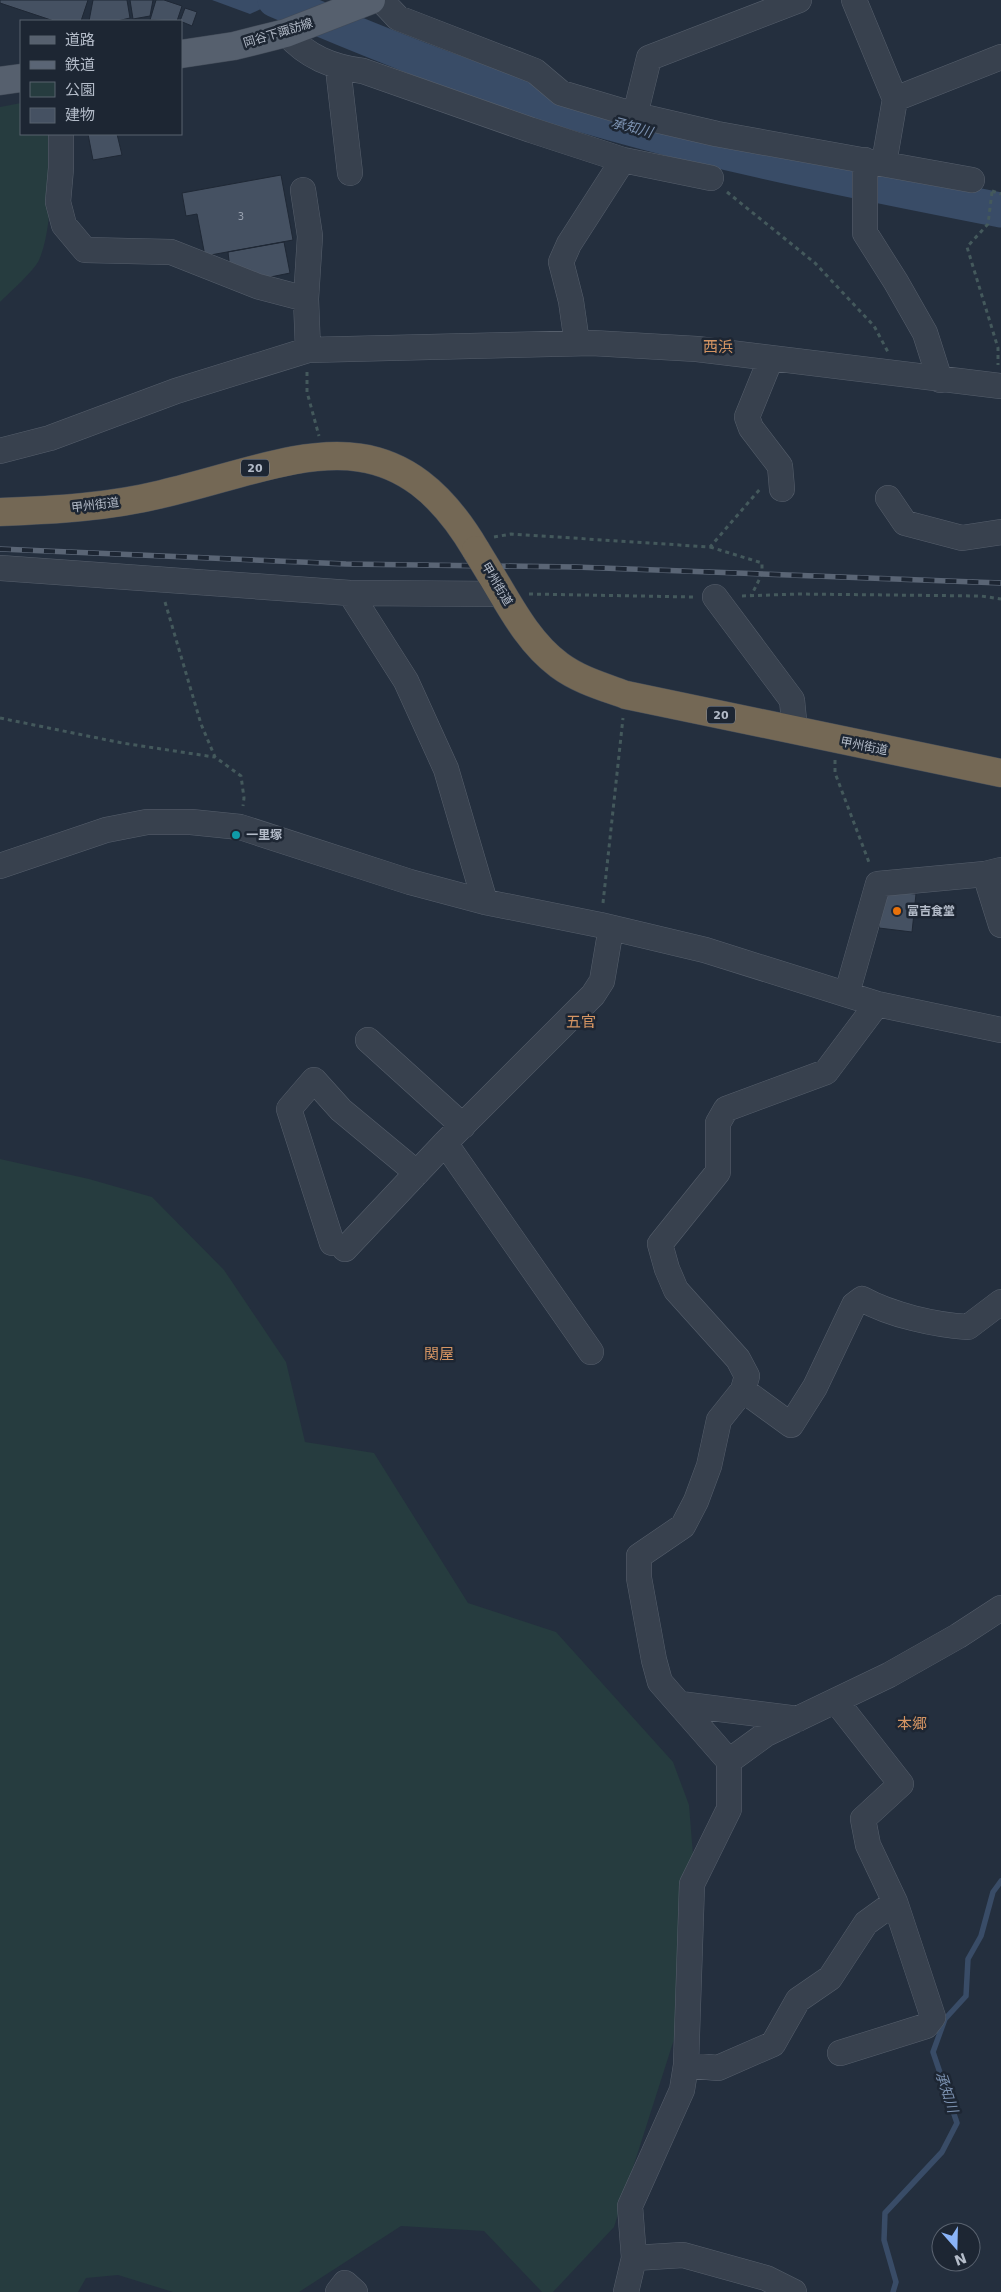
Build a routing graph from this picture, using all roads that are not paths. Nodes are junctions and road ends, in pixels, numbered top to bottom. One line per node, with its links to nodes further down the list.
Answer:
1 (381, 0): 12 (street)
2 (799, 0): 12 (street)
3 (854, 0): 11 (street)
4 (362, 4): 5 (main road, 岡谷下諏訪線)
5 (291, 31): 6 (main road, 岡谷下諏訪線); 8 (street)
6 (182, 54)
7 (1001, 57): 11 (street)
8 (338, 68): 14 (street); 16 (street)
9 (20, 78): 10 (main road)
10 (0, 81)
11 (895, 100): 15 (street)
12 (635, 115): 15 (street)
13 (61, 135): 20 (street)
14 (623, 160): 17 (street); 21 (street)
15 (870, 172): 18 (street); 24 (street)
16 (350, 173)
17 (711, 178)
18 (982, 186)
19 (303, 190): 20 (street)
20 (306, 299): 22 (street)
21 (577, 343): 22 (street); 23 (street)
22 (308, 350): 26 (street)
23 (771, 358): 24 (street); 27 (street)
24 (940, 380): 25 (street)
25 (999, 386)
26 (0, 452)
27 (781, 477)
28 (888, 498): 30 (street)
29 (0, 512): 32 (highway, 甲州街道 / 20, bridge)
30 (1001, 532)
31 (0, 568): 33 (street)
32 (497, 584): 33 (street); 35 (highway, 甲州街道 / 20)
33 (350, 593): 39 (street)
34 (714, 598): 35 (street)
35 (795, 731): 36 (highway, 甲州街道 / 20)
36 (1001, 773)
37 (0, 866): 39 (street)
38 (993, 872): 40 (street); 42 (street)
39 (485, 902): 41 (street)
40 (1001, 925)
41 (606, 926): 42 (street); 46 (street)
42 (847, 993): 43 (street)
43 (877, 1004): 44 (street); 51 (street)
44 (1001, 1030)
45 (368, 1040): 46 (street)
46 (463, 1126): 47 (street)
47 (445, 1143): 48 (street); 50 (street)
48 (417, 1172): 48 (street)
49 (1001, 1302): 51 (street)
50 (591, 1352)
51 (743, 1390): 54 (street)
52 (1001, 1608): 53 (street)
53 (836, 1701): 55 (street); 57 (street)
54 (680, 1704): 55 (street); 56 (street)
55 (798, 1719): 56 (street)
56 (729, 1761): 59 (street)
57 (895, 1902): 58 (street); 59 (street)
58 (840, 2053)
59 (686, 2065): 60 (street)
60 (634, 2258): 61 (street); 64 (street)
61 (762, 2285): 65 (street)
62 (338, 2292): 63 (street)
63 (355, 2292)
64 (626, 2292)
65 (794, 2292)

